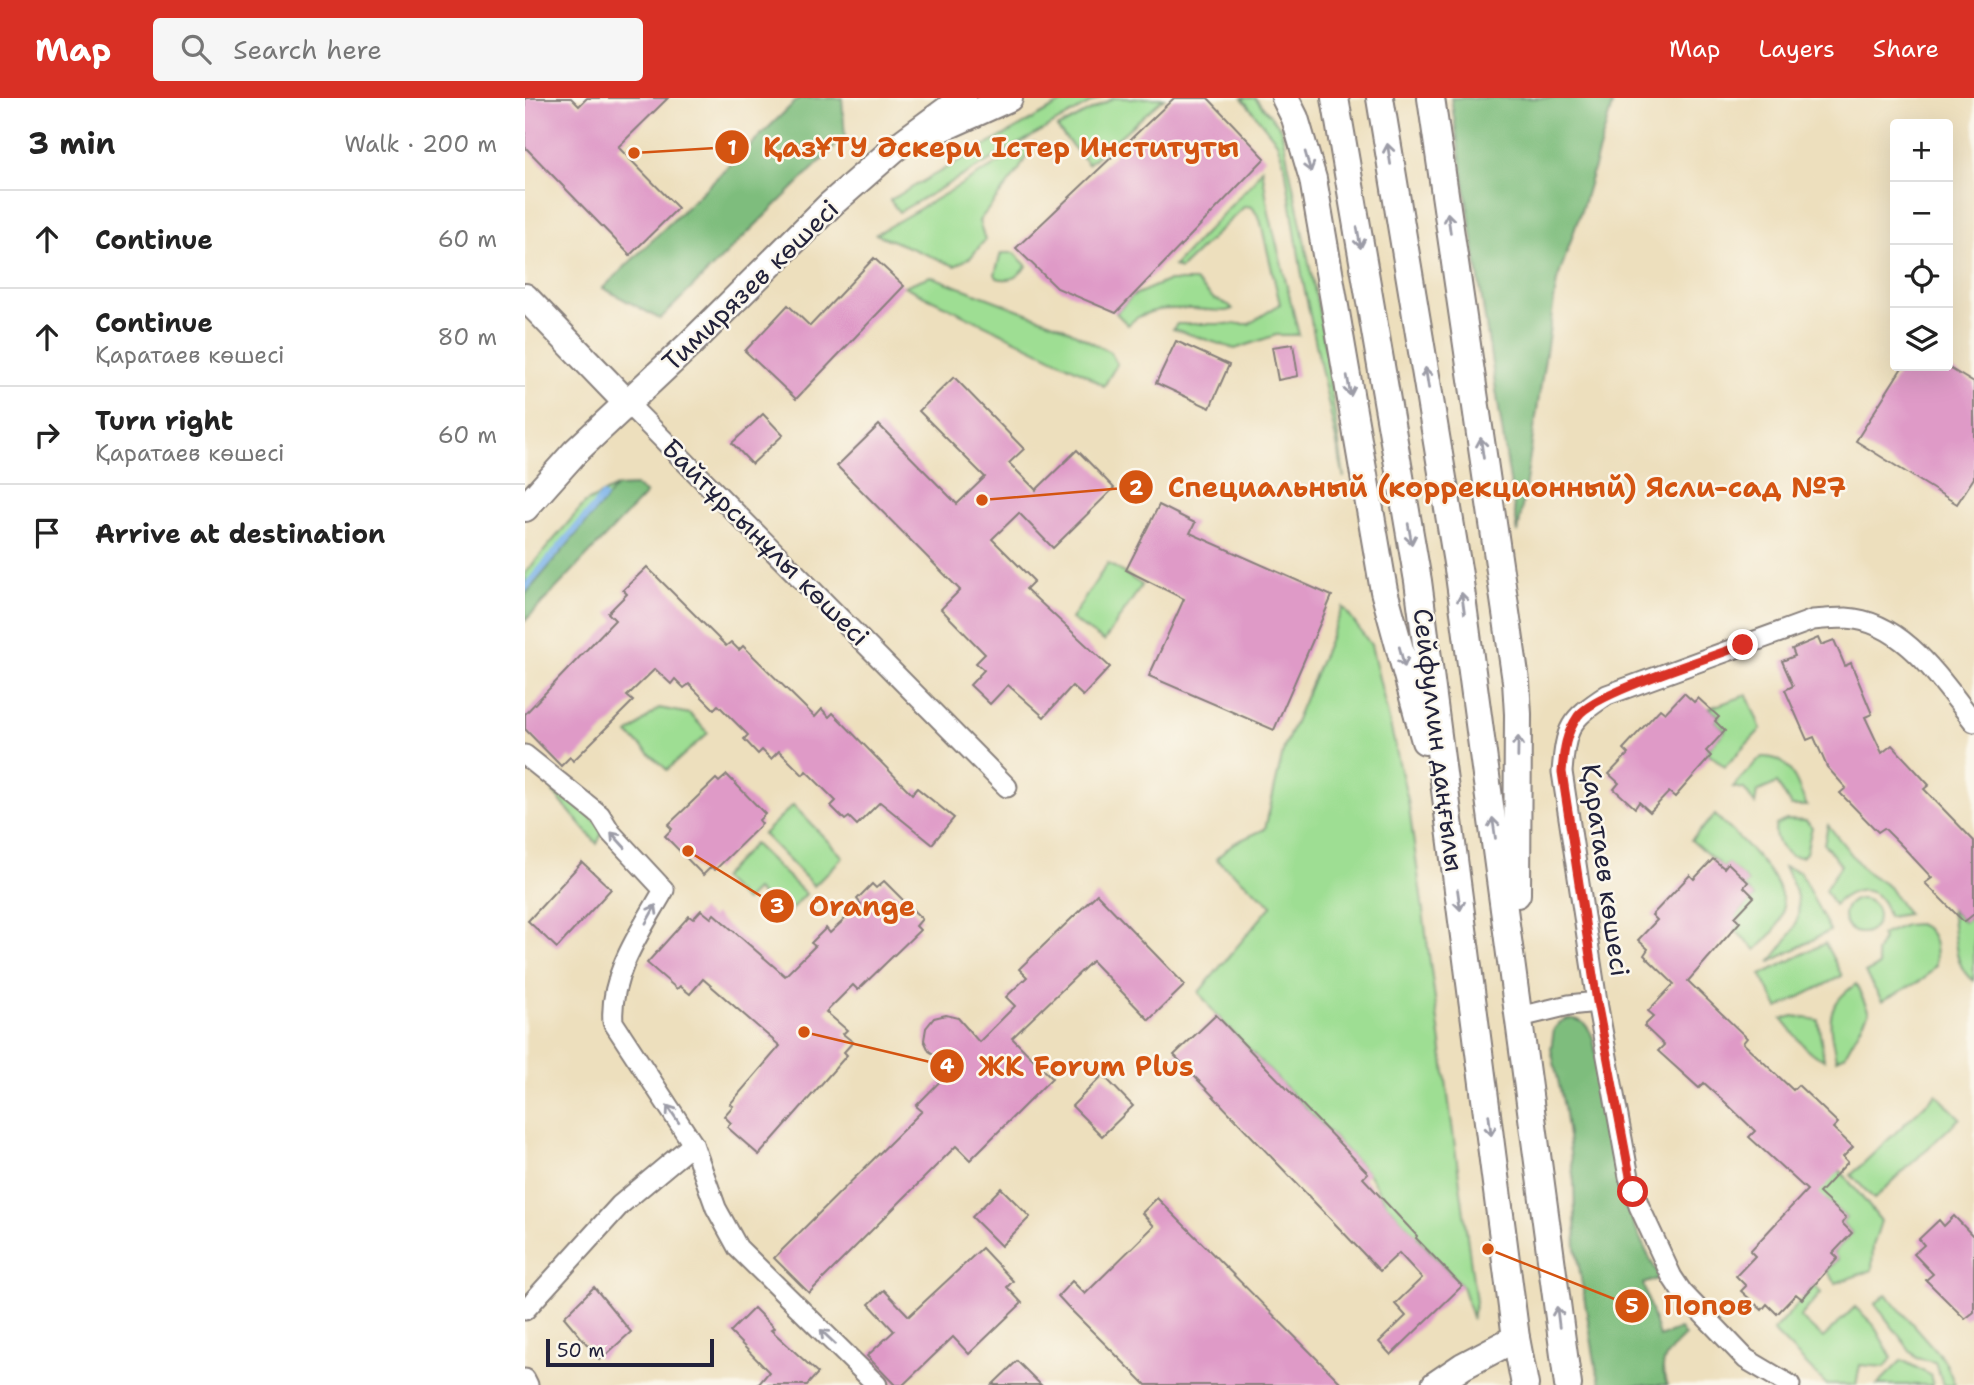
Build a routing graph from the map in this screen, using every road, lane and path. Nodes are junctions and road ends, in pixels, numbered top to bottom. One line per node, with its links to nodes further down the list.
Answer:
1 (933, 98): 8 (main road)
2 (963, 98): 8 (main road, Тимирязев көшесі)
3 (1009, 98): 8 (main road)
4 (1285, 98): 17 (main road, one-way to 17)
5 (1335, 98): 17 (main road, Сейфуллин даңғылы, one-way to 17)
6 (1380, 98): 18 (main road, Сейфуллин даңғылы, one-way to 6)
7 (1431, 98): 18 (main road, one-way to 7)
8 (894, 149): 10 (main road, Тимирязев көшесі)
9 (525, 298): 10 (main road, Байтұрсынұлы көшесі)
10 (627, 403): 11 (main road, Тимирязев көшесі); 16 (street, Байтұрсынұлы көшесі)
11 (575, 452): 12 (main road, Тимирязев көшесі); 13 (main road, Тимирязев көшесі)
12 (525, 480)
13 (525, 508)
14 (1974, 722): 19 (street, Қаратаев көшесі)
15 (525, 755): 21 (street, one-way to 15)
16 (1007, 787)
17 (1450, 832): 23 (main road, Сейфуллин даңғылы, one-way to 23)
18 (1516, 986): 20 (main road, Сейфуллин даңғылы)
19 (1597, 1002): 20 (street, Қаратаев көшесі); 30 (street)
20 (1520, 1017): 29 (main road, Сейфуллин даңғылы, one-way to 20)
21 (693, 1144): 22 (street); 26 (street, one-way to 21)
22 (525, 1310)
23 (1516, 1338): 27 (main road); 28 (main road, Сейфуллин даңғылы)
24 (525, 1379): 25 (street)
25 (528, 1385)
26 (877, 1385)
27 (1435, 1385)
28 (1525, 1385)
29 (1568, 1385)
30 (1790, 1385)

